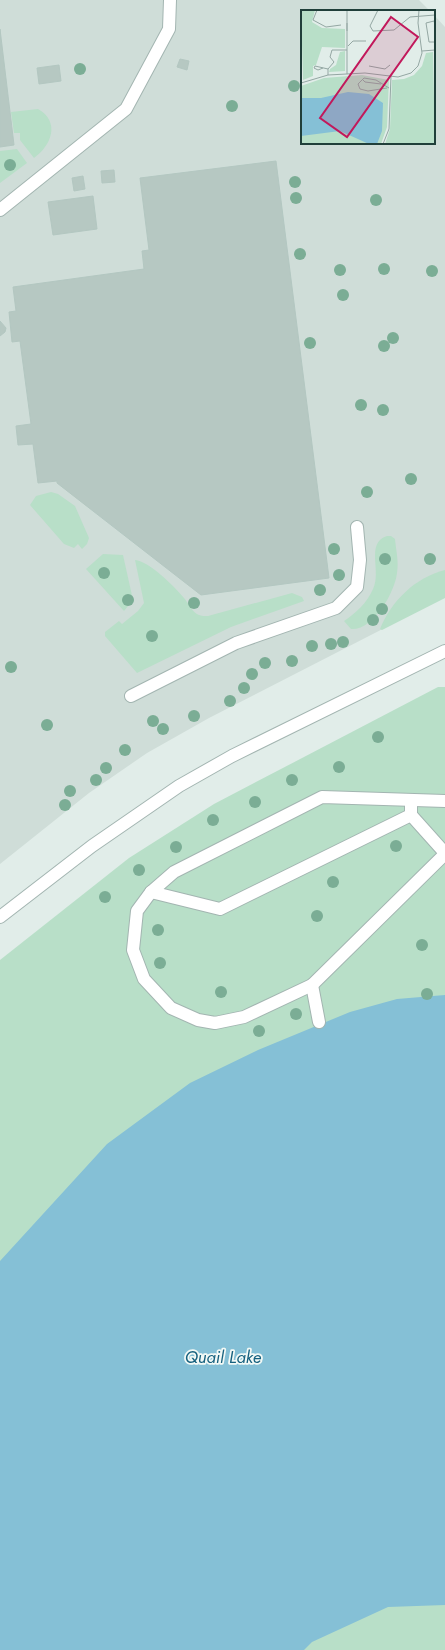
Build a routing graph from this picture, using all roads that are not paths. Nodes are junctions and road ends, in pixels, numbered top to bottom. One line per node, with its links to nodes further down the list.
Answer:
1 (170, 0): 2 (street)
2 (0, 210)
3 (357, 527): 5 (street)
4 (445, 651): 11 (street)
5 (132, 696)
6 (411, 800): 7 (street); 8 (street); 10 (street)
7 (445, 801)
8 (411, 815): 9 (street); 10 (street)
9 (445, 854): 12 (street)
10 (151, 892): 12 (street)
11 (0, 917)
12 (312, 985): 13 (street)
13 (319, 1022)

